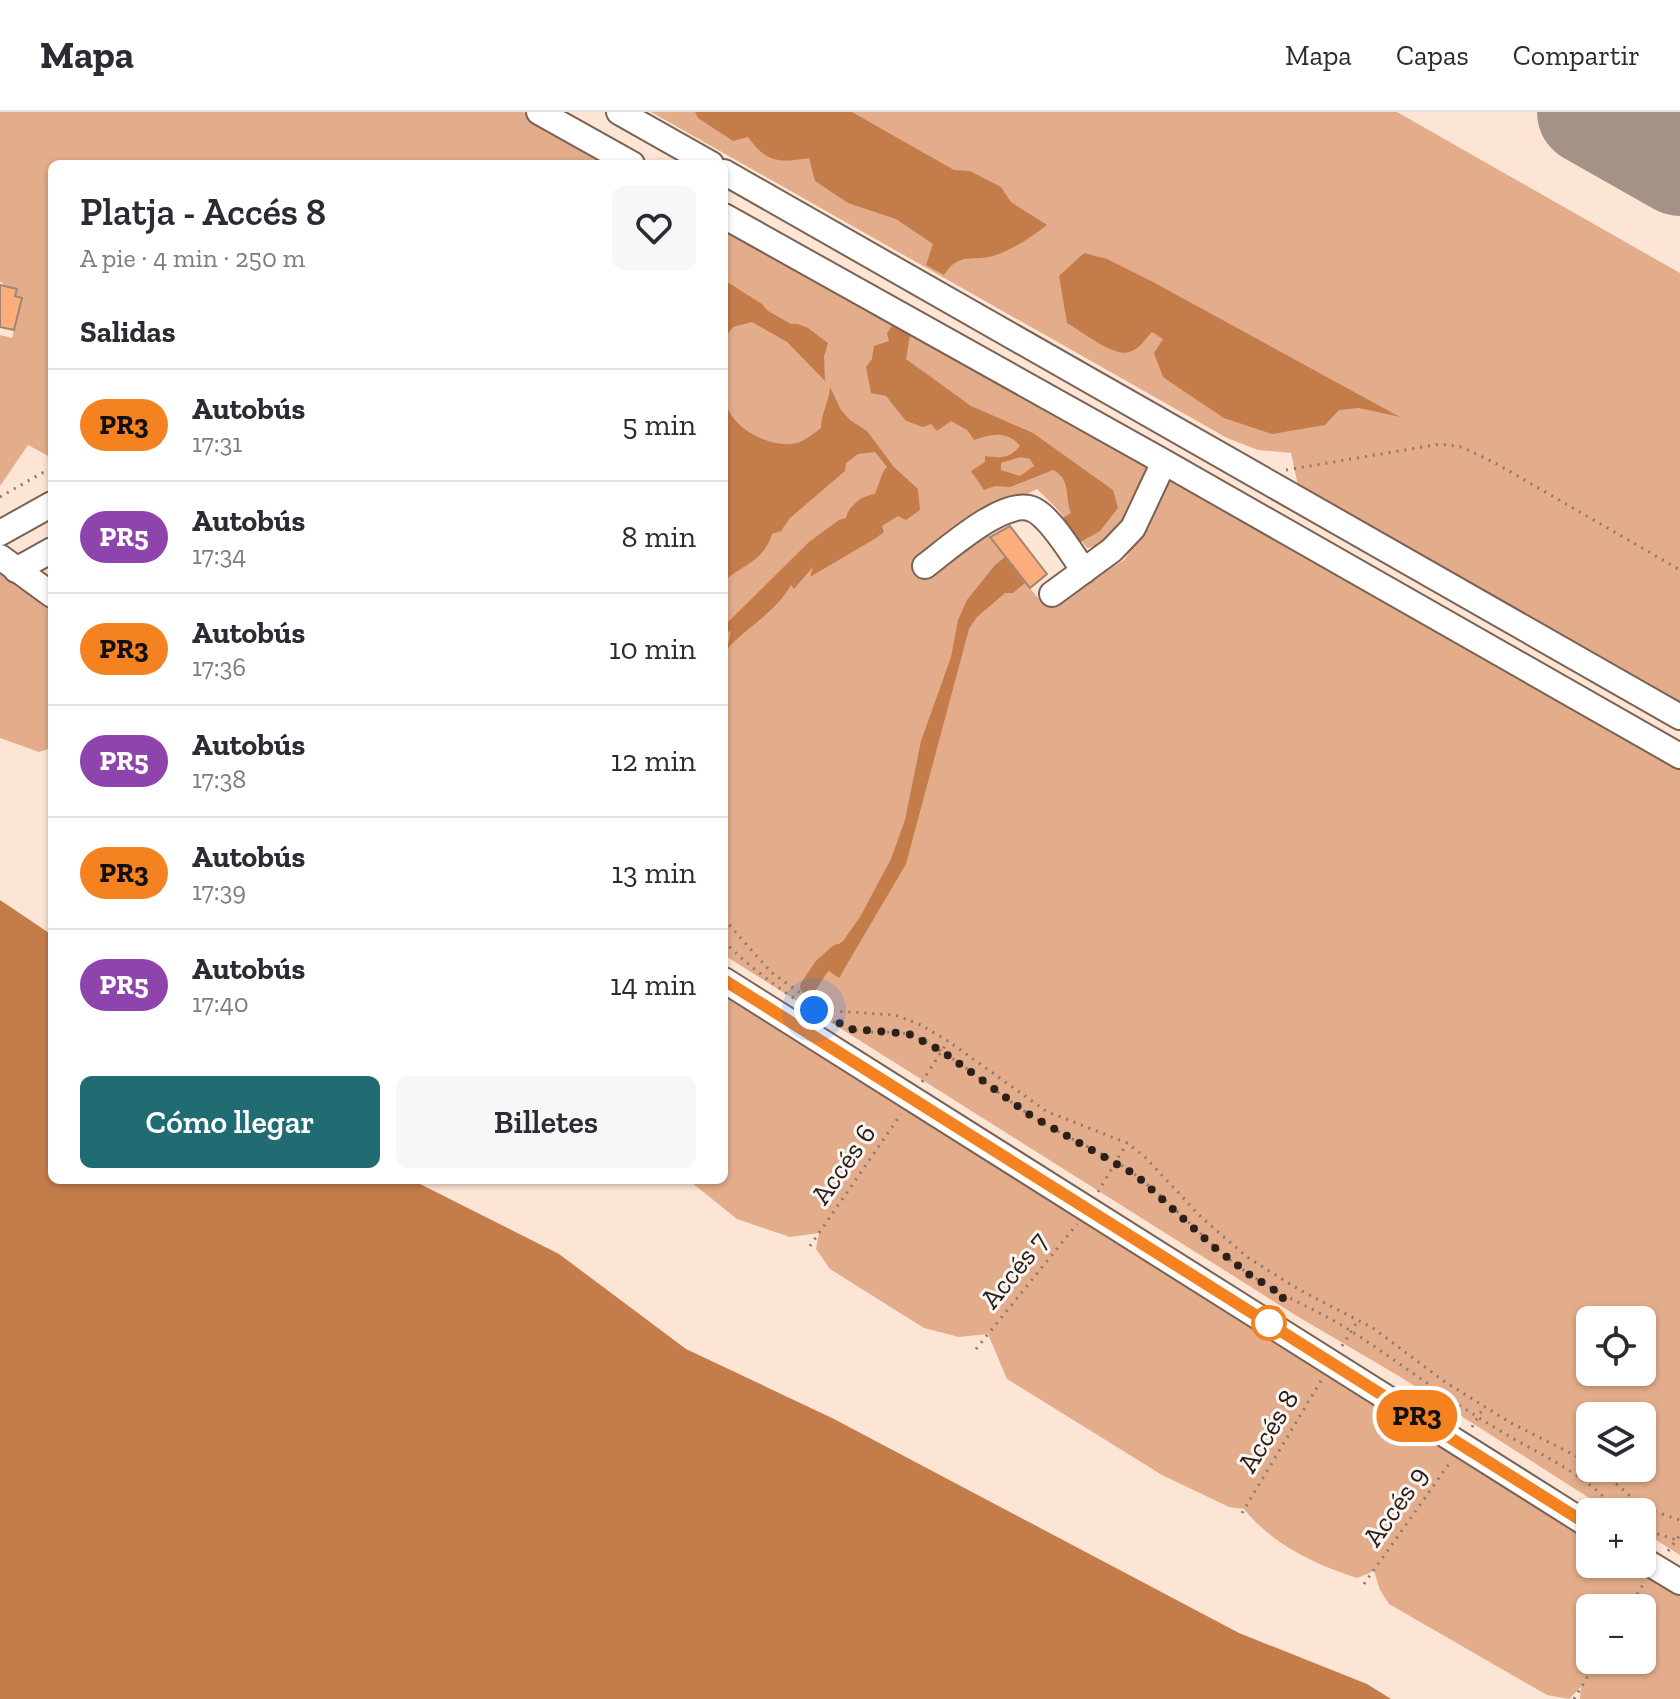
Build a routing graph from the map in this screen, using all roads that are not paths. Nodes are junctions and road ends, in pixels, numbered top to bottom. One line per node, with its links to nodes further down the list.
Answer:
1 (539, 112): 3 (street)
2 (619, 112): 4 (street)
3 (625, 160)
4 (704, 160)
5 (728, 174): 16 (street)
6 (728, 218): 7 (street)
7 (1164, 462): 13 (street); 17 (street)
8 (48, 506): 9 (street)
9 (0, 533)
10 (48, 551): 11 (street)
11 (8, 564): 14 (street)
12 (925, 566): 13 (street)
13 (1084, 571): 15 (street)
14 (48, 592)
15 (1052, 594)
16 (1680, 717)
17 (1680, 756)
18 (728, 983): 19 (street)
19 (1576, 1517)
20 (1656, 1565): 21 (street)
21 (1680, 1582)

